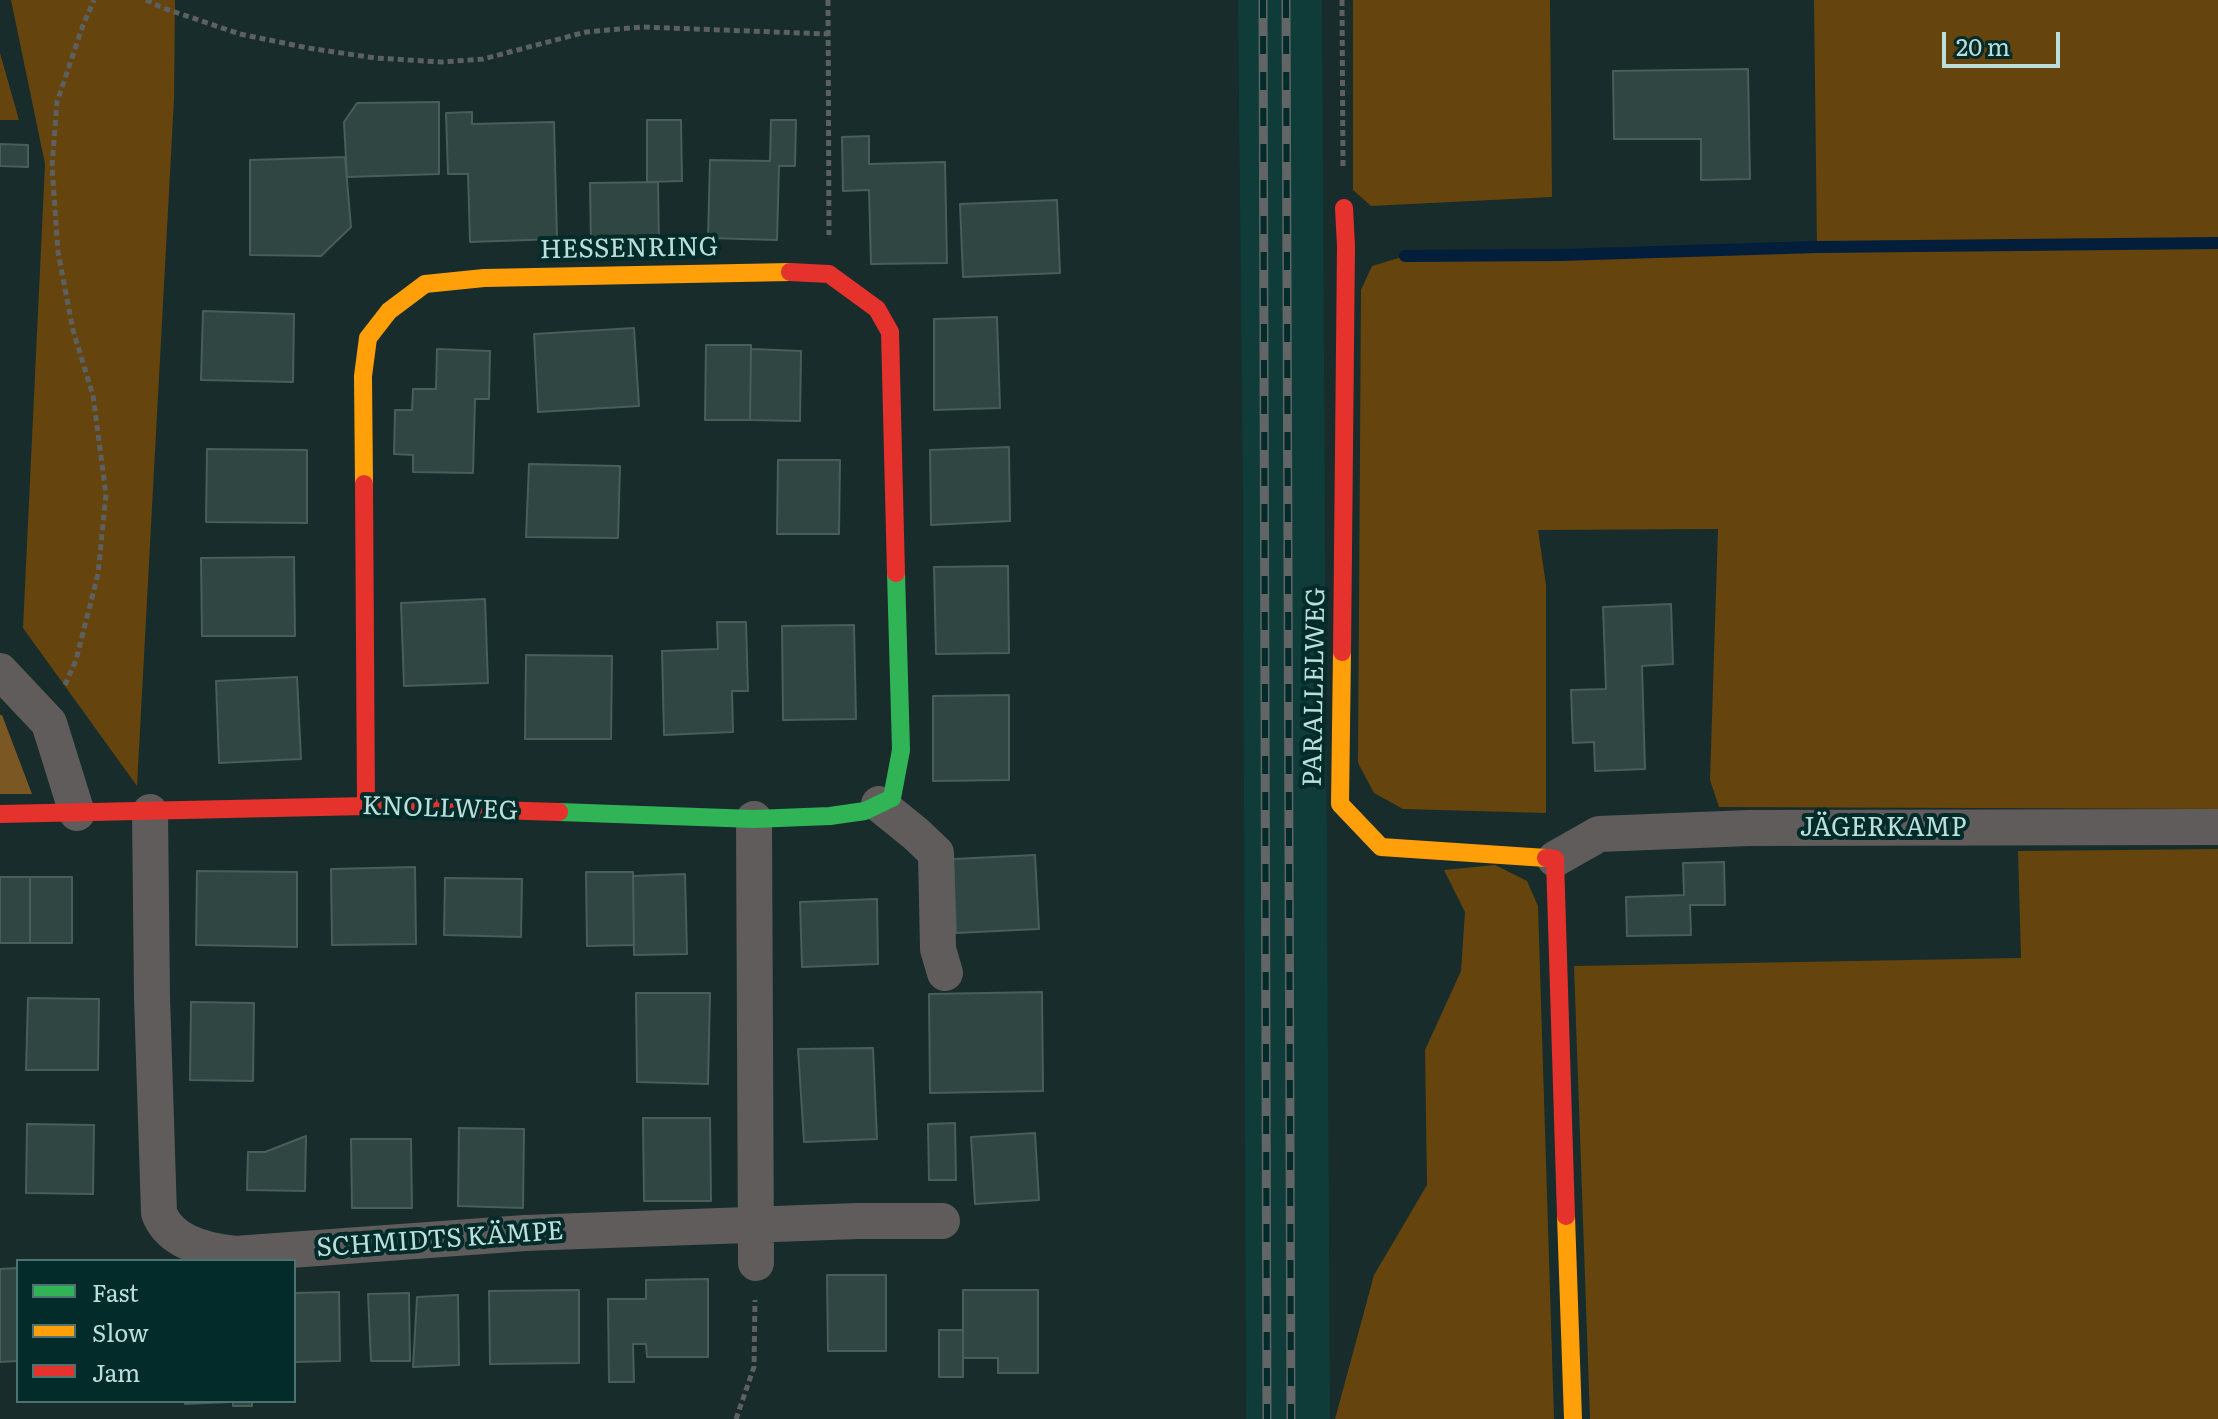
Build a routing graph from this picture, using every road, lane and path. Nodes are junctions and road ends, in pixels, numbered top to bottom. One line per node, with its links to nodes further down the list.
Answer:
1 (94, 0): 9 (path)
2 (146, 0): 5 (path)
3 (828, 0): 5 (path)
4 (1342, 0): 6 (path)
5 (828, 34): 7 (path)
6 (1344, 208): 17 (street, PARALLELWEG)
7 (829, 274): 10 (street); 11 (street, HESSENRING)
8 (0, 671): 9 (street)
9 (49, 723): 13 (street)
10 (885, 801): 15 (street, KNOLLWEG); 18 (street)
11 (366, 806): 12 (street, KNOLLWEG); 15 (street, KNOLLWEG)
12 (150, 812): 13 (street, KNOLLWEG); 20 (street, SCHMIDTS KÄMPE)
13 (77, 813): 14 (street, KNOLLWEG)
14 (0, 814)
15 (754, 819): 20 (street)
16 (2218, 827): 17 (street, JÄGERKAMP)
17 (1555, 859): 23 (street)
18 (945, 973)
19 (942, 1221): 20 (street, SCHMIDTS KÄMPE)
20 (755, 1225): 21 (street)
21 (756, 1263): 22 (path)
22 (736, 1419)
23 (1573, 1419)

